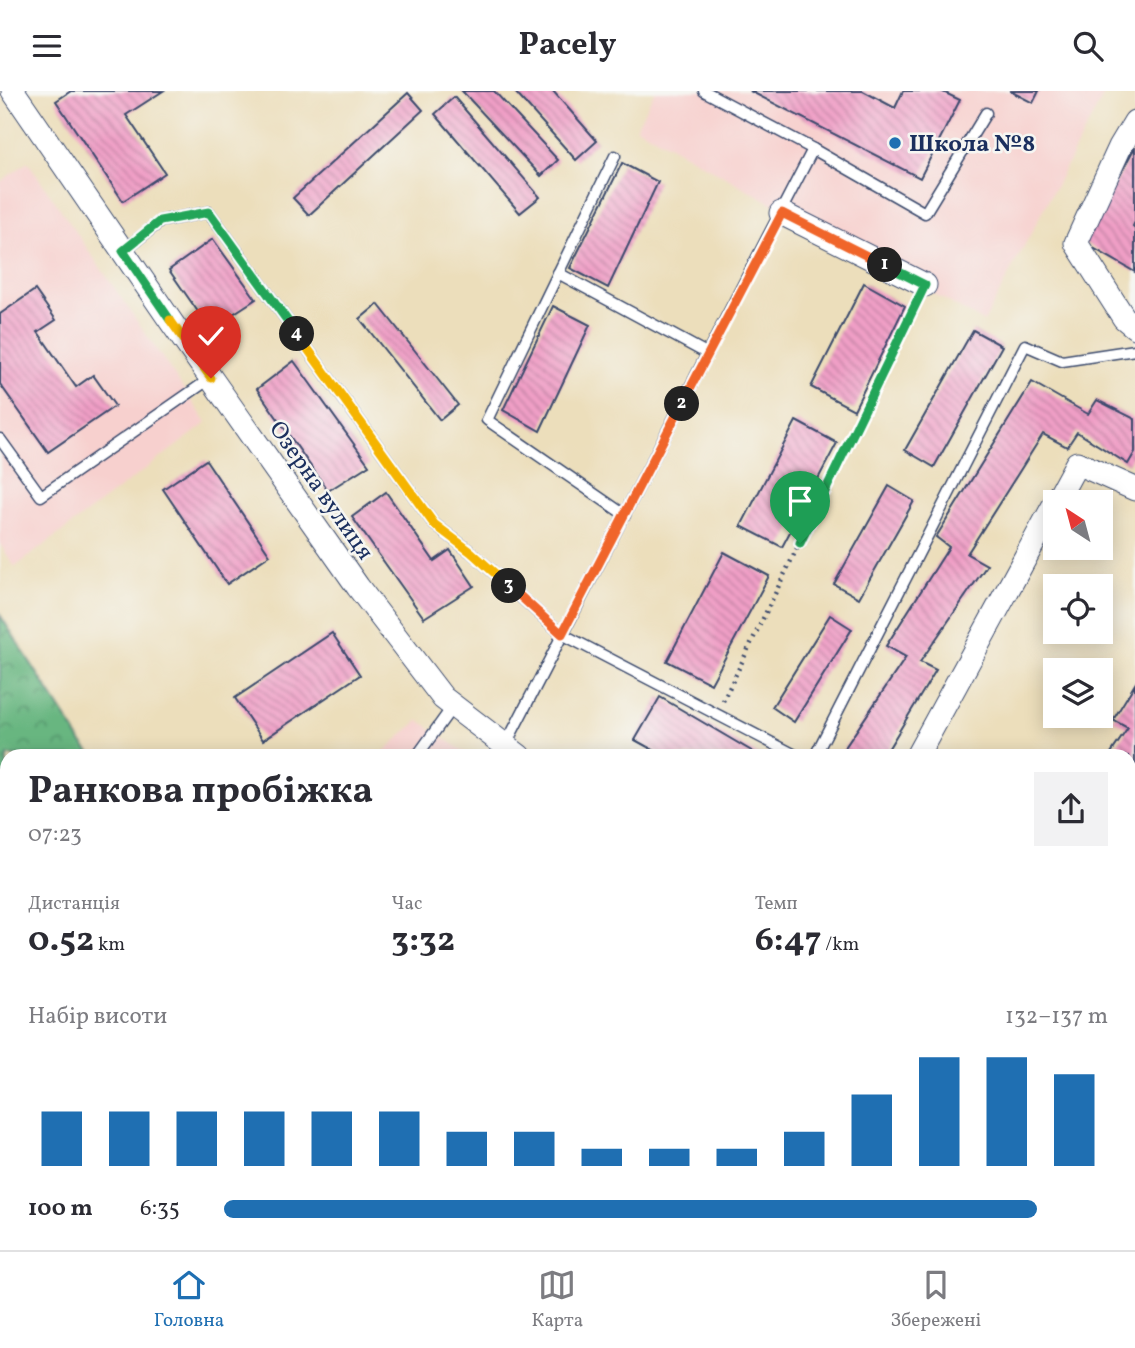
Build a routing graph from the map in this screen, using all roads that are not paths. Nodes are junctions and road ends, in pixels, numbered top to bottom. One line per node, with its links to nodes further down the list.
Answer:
1 (13, 91): 8 (street, Озерна вулиця)
2 (704, 91): 5 (lane)
3 (986, 113): 5 (lane)
4 (1135, 122): 11 (street)
5 (813, 149): 7 (lane)
6 (615, 156): 9 (lane)
7 (782, 213): 10 (street); 13 (lane)
8 (123, 251): 14 (street, Озерна вулиця); 18 (lane)
9 (558, 273): 13 (lane); 17 (lane)
10 (925, 285)
11 (1135, 327)
12 (1135, 349): 24 (lane)
13 (708, 354): 17 (lane)
14 (211, 378): 15 (lane); 19 (street, Озерна вулиця)
15 (0, 439)
16 (1135, 489): 25 (street)
17 (625, 515): 18 (lane)
18 (562, 634): 22 (lane); 23 (lane)
19 (453, 706): 20 (lane); 21 (street, Озерна вулиця)
20 (422, 749)
21 (509, 749)
22 (513, 749)
23 (783, 749)
24 (818, 749)
25 (921, 749)

